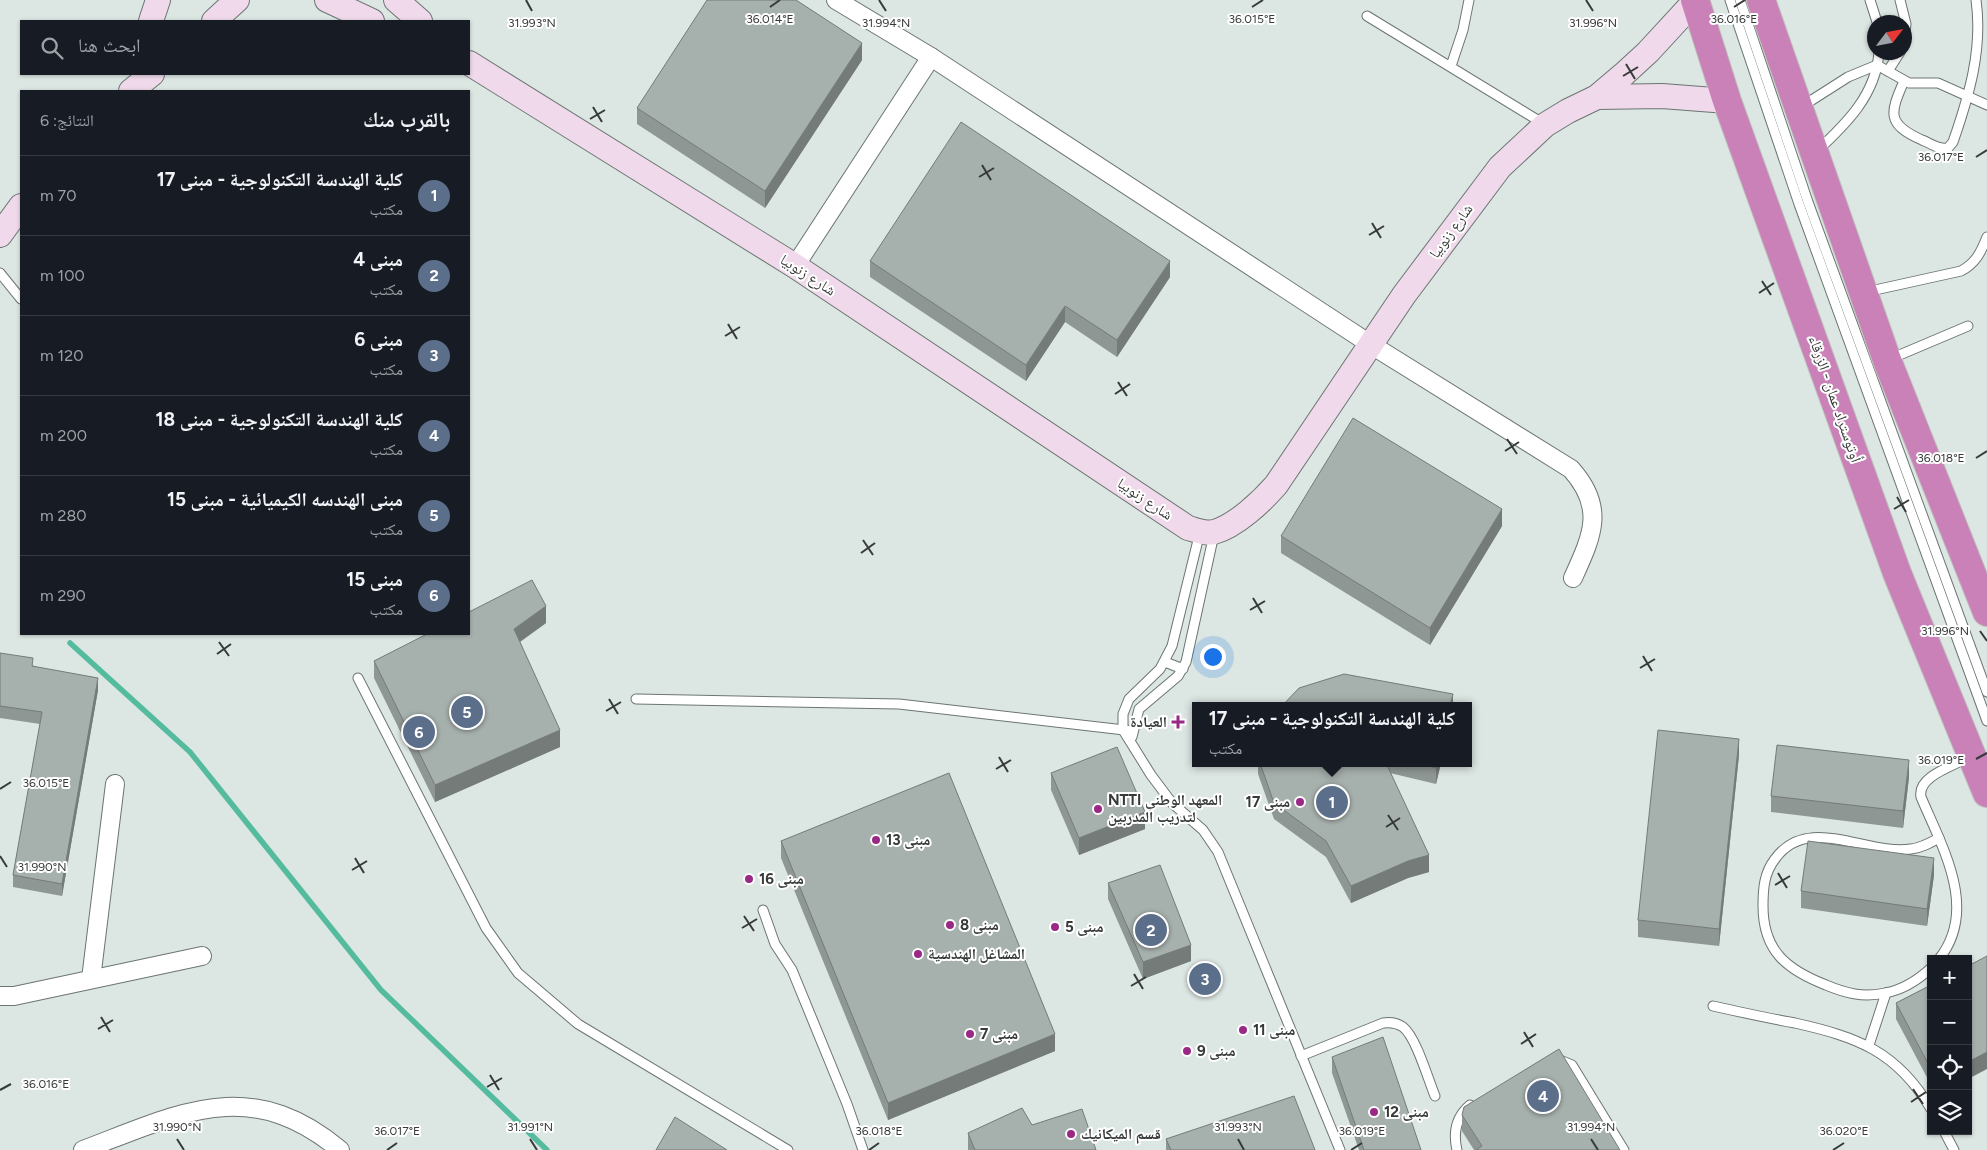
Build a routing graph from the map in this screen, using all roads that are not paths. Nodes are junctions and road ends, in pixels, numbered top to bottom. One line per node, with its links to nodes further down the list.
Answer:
1 (158, 0): 17 (street)
2 (237, 0): 18 (street)
3 (327, 0): 19 (street)
4 (396, 0): 20 (street)
5 (836, 0): 21 (street)
6 (1469, 0): 26 (lane)
7 (1695, 0): 33 (street, شارع زنوبيا); 35 (highway, أوتوستراد عمان - الزرقاء)
8 (1730, 0): 60 (lane)
9 (1740, 0): 58 (lane)
10 (1761, 0): 37 (highway)
11 (1870, 0): 14 (lane)
12 (1900, 0): 15 (lane)
13 (1976, 0): 34 (lane)
14 (1875, 15)
15 (1904, 15)
16 (1367, 16): 26 (lane)
17 (151, 20)
18 (215, 20)
19 (370, 20)
20 (419, 20)
21 (931, 57): 43 (street); 48 (street)
22 (1878, 60): 25 (lane)
23 (1895, 60): 27 (lane)
24 (470, 65): 43 (street, شارع زنوبيا)
25 (1877, 65): 27 (lane); 37 (lane); 39 (lane)
26 (1451, 66): 38 (lane)
27 (1888, 71): 30 (lane)
28 (125, 75): 31 (street)
29 (151, 75): 32 (street)
30 (1904, 81): 34 (lane); 34 (lane)
31 (117, 90)
32 (132, 90)
33 (1597, 97): 35 (street); 38 (street, شارع زنوبيا)
34 (1969, 97): 36 (lane)
35 (1728, 101): 64 (highway, أوتوستراد عمان - الزرقاء)
36 (1987, 105)
37 (1799, 108): 39 (highway)
38 (1545, 125): 48 (street, شارع زنوبيا)
39 (1815, 153): 45 (highway)
40 (20, 207): 41 (street)
41 (0, 235)
42 (1987, 237): 45 (lane)
43 (795, 266): 50 (street, شارع زنوبيا)
44 (0, 273): 46 (lane)
45 (1864, 292): 49 (highway)
46 (20, 298)
47 (1968, 326): 49 (lane)
48 (1370, 344): 50 (street, شارع زنوبيا); 51 (street)
49 (1888, 360): 52 (highway)
50 (1207, 532): 53 (lane); 54 (lane)
51 (1573, 578)
52 (1987, 612)
53 (1177, 631): 54 (lane); 55 (lane)
54 (1192, 635): 56 (lane)
55 (1165, 662): 56 (lane); 61 (lane)
56 (1183, 669): 62 (lane)
57 (358, 678): 85 (lane)
58 (1987, 692)
59 (636, 699): 61 (lane)
60 (1987, 721)
61 (1123, 730): 62 (lane); 63 (lane)
62 (1133, 731): 63 (lane)
63 (1131, 744): 77 (lane)
64 (1971, 756): 66 (highway, أوتوستراد عمان - الزرقاء); 67 (lane)
65 (115, 784): 72 (street)
66 (1987, 793)
67 (1939, 838): 69 (lane); 73 (lane)
68 (764, 910): 86 (lane)
69 (1941, 955)
70 (202, 956): 72 (street)
71 (1927, 971): 73 (lane)
72 (92, 979): 74 (street)
73 (1886, 993): 76 (lane)
74 (0, 996)
75 (1712, 1006): 76 (lane)
76 (1869, 1045): 81 (lane)
77 (1301, 1056): 79 (lane); 87 (lane)
78 (1544, 1060): 89 (lane)
79 (1435, 1096)
80 (1479, 1099): 88 (lane)
81 (1927, 1102)
82 (1946, 1135): 90 (lane)
83 (83, 1150): 84 (street)
84 (340, 1150)
85 (788, 1150)
86 (863, 1150)
87 (1340, 1150)
88 (1458, 1150)
89 (1624, 1150)
90 (1954, 1150)

